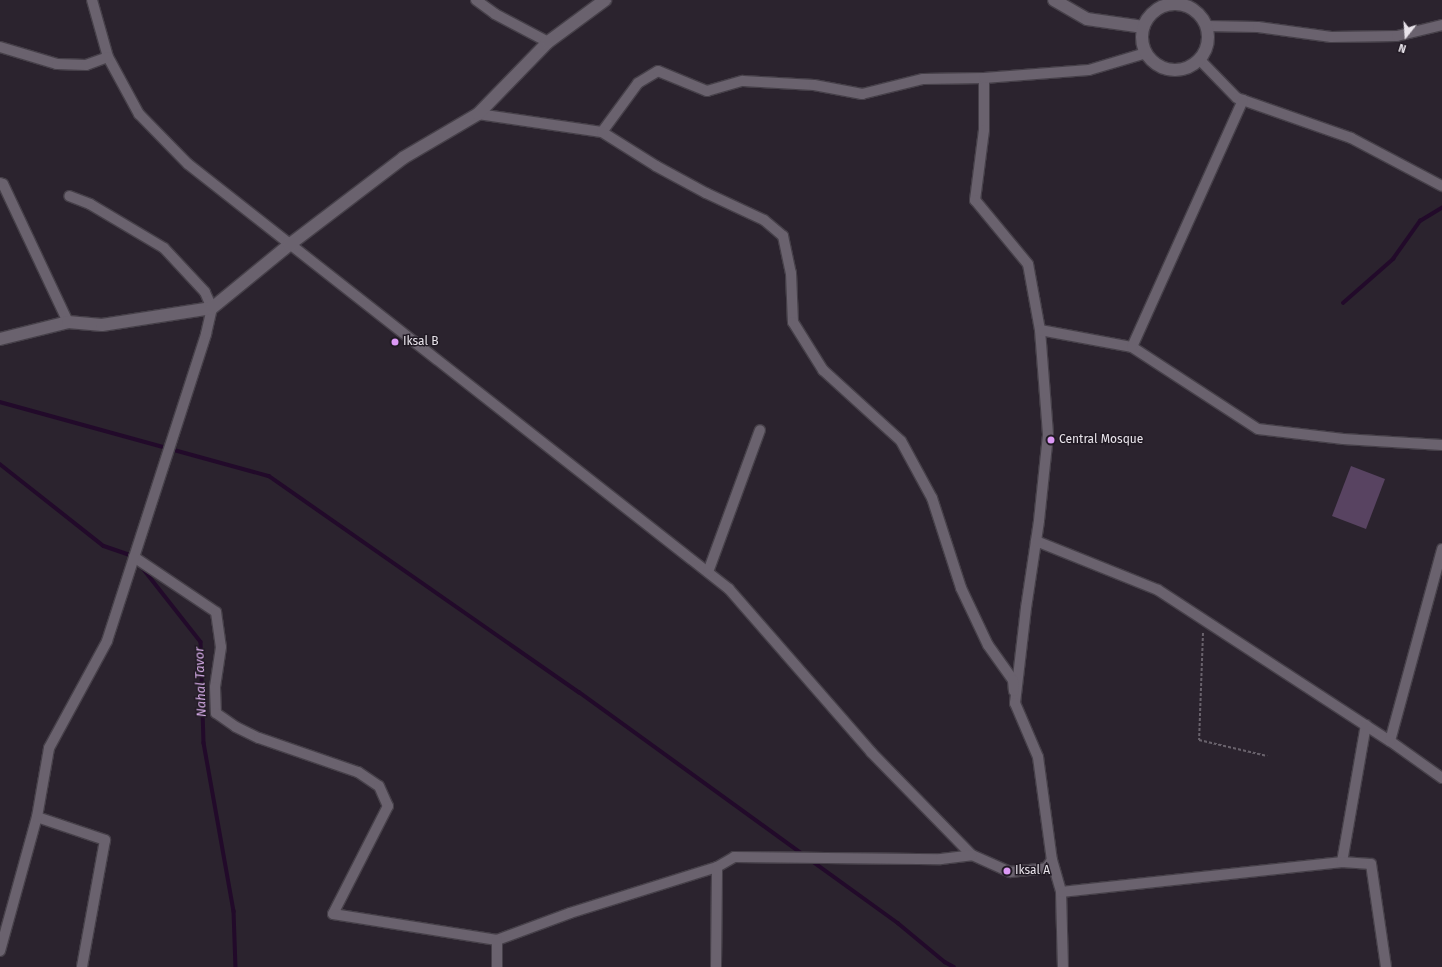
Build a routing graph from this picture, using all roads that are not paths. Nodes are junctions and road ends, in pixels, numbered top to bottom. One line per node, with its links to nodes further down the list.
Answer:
1 (92, 0): 13 (street)
2 (476, 0): 10 (street)
3 (605, 0): 10 (street)
4 (1054, 0): 9 (street)
5 (1165, 3): 6 (street); 9 (street)
6 (1192, 5): 8 (street)
7 (1442, 25): 8 (street)
8 (1206, 26): 14 (street)
9 (1143, 27): 12 (street)
10 (548, 42): 17 (street)
11 (0, 47): 13 (street)
12 (1146, 53): 14 (street); 15 (street)
13 (108, 57): 22 (street)
14 (1199, 59): 16 (street)
15 (984, 78): 18 (street); 25 (street)
16 (1243, 100): 20 (street); 27 (street)
17 (478, 114): 18 (street); 22 (street)
18 (602, 132): 34 (street)
19 (0, 183): 24 (street)
20 (1442, 186)
21 (69, 196): 23 (street)
22 (289, 245): 23 (street); 33 (street)
23 (212, 308): 24 (street); 32 (street)
24 (68, 322): 26 (street)
25 (1040, 330): 27 (street); 30 (street)
26 (0, 339)
27 (1132, 347): 29 (street)
28 (760, 430): 33 (street)
29 (1442, 445)
30 (1036, 541): 34 (street); 35 (street)
31 (1442, 549): 36 (street)
32 (134, 557): 38 (street); 44 (street)
33 (708, 572): 39 (street)
34 (1016, 703): 40 (street)
35 (1366, 725): 36 (street); 41 (street)
36 (1390, 741): 37 (street)
37 (1442, 778)
38 (37, 817): 45 (street); 46 (street)
39 (972, 855): 40 (street); 42 (street)
40 (1052, 860): 43 (street)
41 (1342, 862): 43 (street); 50 (street)
42 (717, 867): 44 (street); 48 (street)
43 (1061, 892): 49 (street)
44 (497, 940): 47 (street)
45 (0, 951)
46 (82, 967)
47 (497, 967)
48 (716, 967)
49 (1063, 967)
50 (1386, 967)

